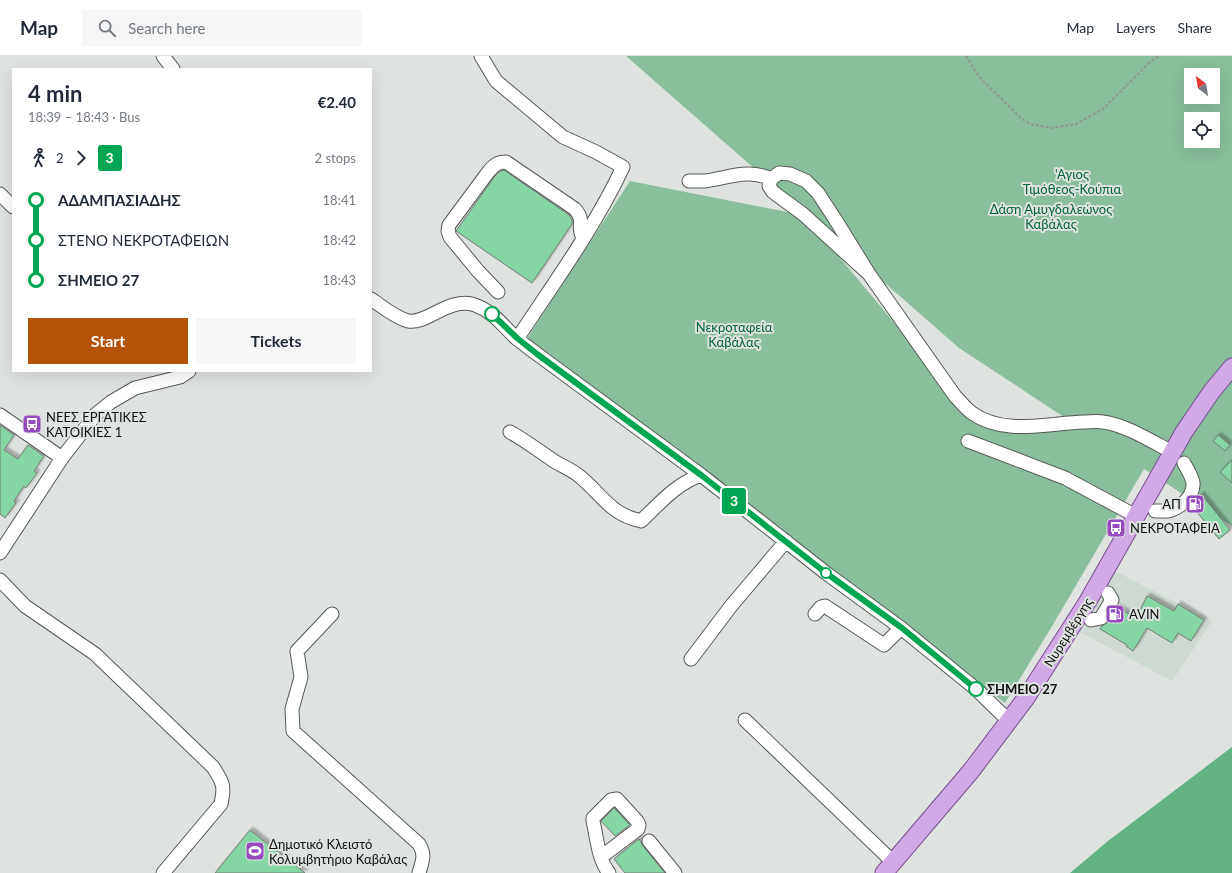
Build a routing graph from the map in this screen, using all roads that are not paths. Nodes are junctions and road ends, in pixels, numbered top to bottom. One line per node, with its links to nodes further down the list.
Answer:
1 (162, 56): 3 (street)
2 (481, 56): 8 (street)
3 (172, 68)
4 (771, 179): 5 (street); 9 (street); 9 (street)
5 (689, 181)
6 (0, 194): 7 (street)
7 (12, 206)
8 (583, 238): 10 (street); 12 (street)
9 (868, 274): 18 (street)
10 (498, 292)
11 (372, 300): 12 (street)
12 (517, 338): 20 (street)
13 (1231, 370): 18 (main road, Νυρεμβέργης)
14 (181, 373): 19 (street)
15 (0, 415): 19 (street)
16 (510, 432): 20 (street)
17 (968, 441): 22 (street)
18 (1178, 457): 21 (street); 22 (main road, Νυρεμβέργης)
19 (62, 458): 24 (street)
20 (701, 475): 23 (street)
21 (1155, 511)
22 (1136, 516): 33 (main road, Νυρεμβέργης)
23 (786, 541): 30 (street); 31 (street)
24 (0, 553)
25 (0, 580): 37 (street)
26 (1108, 593): 29 (street)
27 (332, 614): 38 (street)
28 (815, 614): 30 (street)
29 (1091, 620)
30 (902, 628): 33 (street)
31 (691, 659)
32 (745, 720): 36 (street)
33 (1009, 721): 36 (main road, Νυρεμβέργης)
34 (649, 841): 40 (street)
35 (601, 857): 39 (street)
36 (889, 867)
37 (163, 873)
38 (419, 873)
39 (609, 873)
40 (676, 873)

